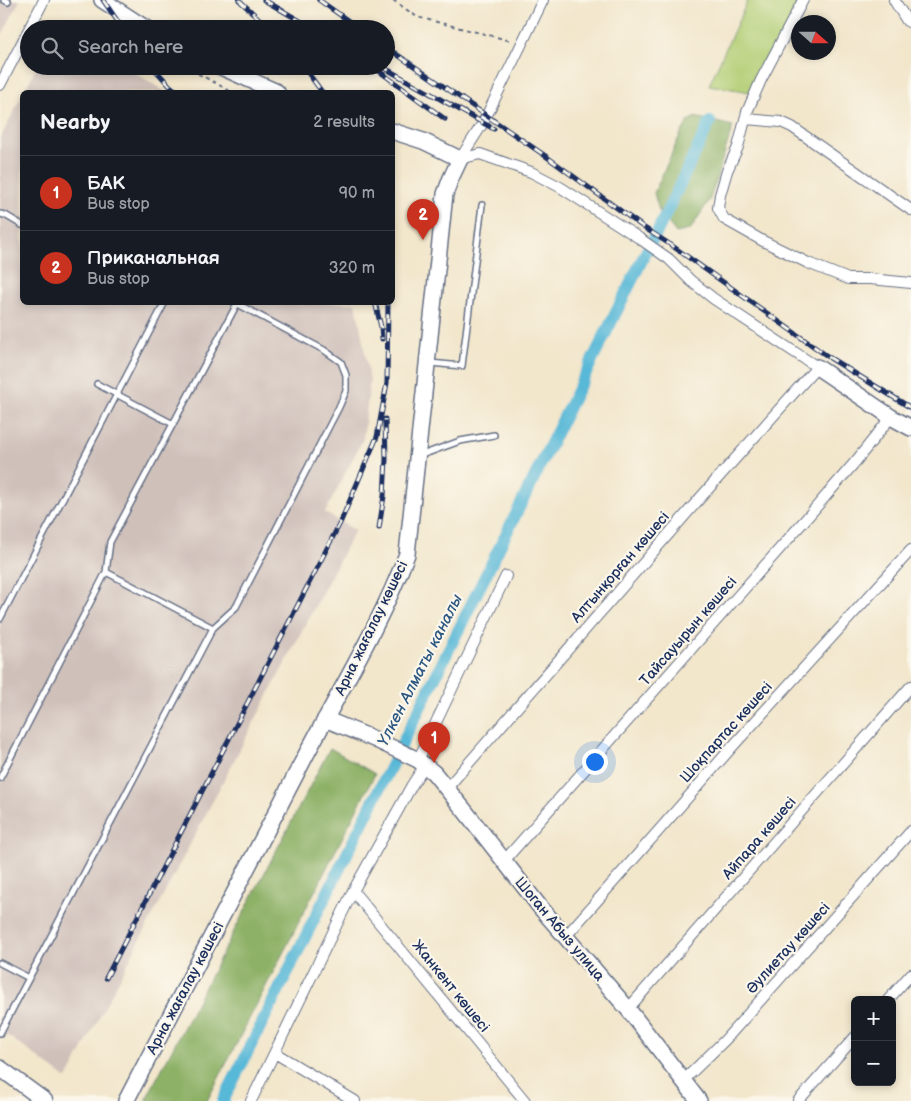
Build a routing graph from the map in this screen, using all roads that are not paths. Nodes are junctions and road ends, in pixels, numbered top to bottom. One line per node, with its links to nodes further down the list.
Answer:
1 (44, 0): 6 (street)
2 (102, 0): 7 (street)
3 (543, 0): 15 (street, Арна жағалау көшесі)
4 (803, 0): 13 (street)
5 (894, 0): 8 (street)
6 (34, 20)
7 (133, 20)
8 (911, 23)
9 (20, 46): 11 (street)
10 (239, 75): 12 (street)
11 (0, 85)
12 (273, 90)
13 (745, 118): 17 (street); 20 (street)
14 (395, 132): 15 (street)
15 (460, 160): 24 (street, Арна жағалау көшесі); 25 (street)
16 (482, 205): 24 (lane)
17 (911, 210)
18 (0, 214): 19 (lane)
19 (20, 224)
20 (911, 282)
21 (162, 305): 27 (lane)
22 (235, 305): 29 (lane)
23 (240, 305): 37 (lane)
24 (428, 363): 32 (street, Арна жағалау көшесі)
25 (817, 367): 28 (street); 42 (street, Алтынқорған көшесі)
26 (97, 384): 27 (lane)
27 (117, 394): 29 (lane); 36 (lane)
28 (890, 417): 30 (street); 44 (street, Тайсауырын көшесі)
29 (173, 424): 34 (lane)
30 (911, 428)
31 (494, 434): 32 (lane)
32 (416, 458): 39 (street, Арна жағалау көшесі)
33 (911, 550): 46 (street, Шоқпартас көшесі)
34 (106, 572): 37 (lane); 41 (lane)
35 (506, 576): 40 (street)
36 (0, 619)
37 (213, 628): 49 (lane)
38 (911, 686): 51 (street, Айпара көшесі)
39 (325, 718): 40 (street, Шоган Абыз улица); 58 (street, Арна жағалау көшесі)
40 (421, 763): 42 (street, Шоган Абыз улица); 45 (street)
41 (0, 778)
42 (447, 788): 44 (street, Шоган Абыз улица)
43 (911, 831): 56 (street, Әулиетау көшесі)
44 (504, 861): 46 (street, Шоган Абыз улица)
45 (353, 891): 54 (street); 61 (street, Жанкент көшесі)
46 (566, 936): 51 (street, Шоган Абыз улица)
47 (0, 963): 49 (lane)
48 (911, 974): 50 (street)
49 (29, 978): 52 (lane)
50 (892, 996)
51 (628, 1009): 56 (street, Шоган Абыз улица)
52 (0, 1033)
53 (852, 1041): 63 (street)
54 (276, 1053): 59 (street); 60 (street)
55 (0, 1068): 57 (street)
56 (683, 1081): 62 (street, Шоган Абыз улица)
57 (45, 1101)
58 (126, 1101)
59 (251, 1101)
60 (355, 1101)
61 (525, 1101)
62 (699, 1101)
63 (798, 1101)

